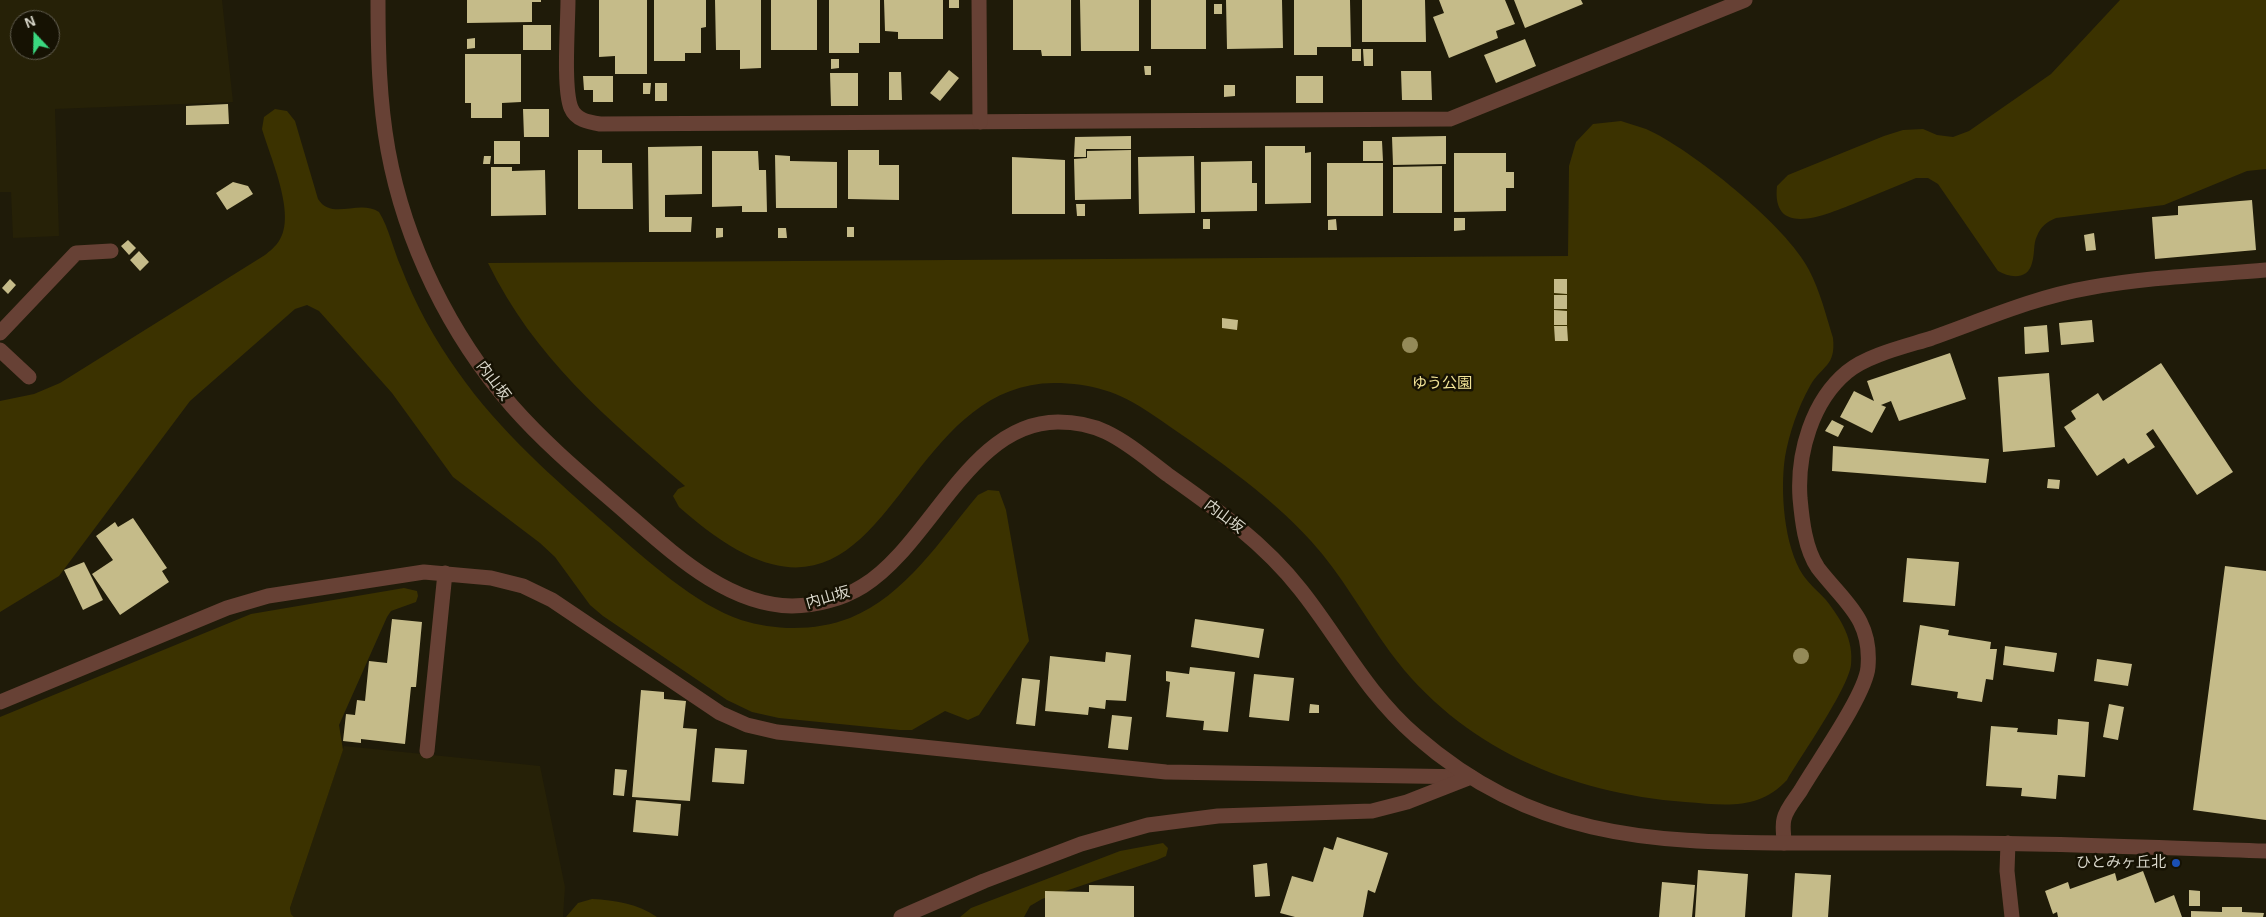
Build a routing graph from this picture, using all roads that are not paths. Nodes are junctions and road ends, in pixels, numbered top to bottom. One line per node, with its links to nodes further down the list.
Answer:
1 (378, 0): 14 (street, 内山坂)
2 (568, 0): 5 (street)
3 (979, 0): 5 (street)
4 (1745, 0): 5 (street)
5 (980, 122)
6 (111, 252): 8 (street)
7 (2266, 270): 15 (street)
8 (0, 333)
9 (0, 350): 10 (street)
10 (29, 377)
11 (445, 573): 12 (street); 13 (street); 14 (street)
12 (0, 702)
13 (427, 751)
14 (1471, 777): 15 (street, 内山坂); 18 (street)
15 (1784, 843): 16 (street, 内山坂)
16 (2008, 843): 17 (street, 内山坂); 19 (street)
17 (2266, 851)
18 (901, 917)
19 (2012, 917)

